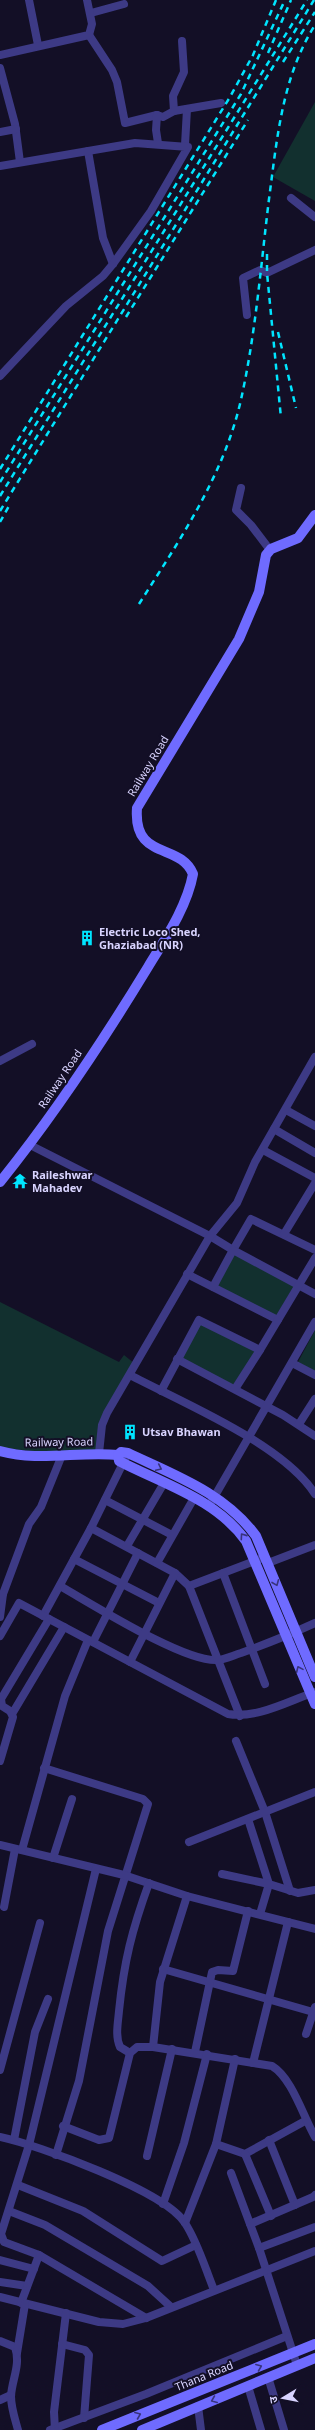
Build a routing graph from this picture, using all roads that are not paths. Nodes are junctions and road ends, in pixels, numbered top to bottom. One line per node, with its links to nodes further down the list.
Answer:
1 (29, 0): 7 (street)
2 (87, 0): 4 (street)
3 (124, 4): 4 (street)
4 (91, 13): 5 (street)
5 (89, 35): 7 (street); 13 (street)
6 (182, 41): 12 (street)
7 (38, 45): 8 (street)
8 (0, 55)
9 (0, 68): 14 (street)
10 (221, 103): 11 (street)
11 (187, 109): 12 (street); 17 (street)
12 (174, 111): 13 (street)
13 (157, 116): 16 (street)
14 (16, 129): 15 (street); 19 (street)
15 (0, 132)
16 (158, 143): 17 (street); 18 (street)
17 (185, 145): 24 (street)
18 (88, 151): 19 (street); 24 (street)
19 (20, 162): 20 (street)
20 (0, 166)
21 (291, 198): 22 (street)
22 (315, 218)
23 (315, 250): 25 (street)
24 (113, 264): 26 (street)
25 (247, 315)
26 (0, 376)
27 (241, 488): 29 (street)
28 (315, 514): 29 (street)
29 (270, 550): 36 (street, Railway Road)
30 (32, 1044): 32 (street)
31 (315, 1057): 33 (street)
32 (0, 1061)
33 (286, 1110): 34 (street); 35 (street)
34 (315, 1126)
35 (274, 1130): 37 (street); 38 (street)
36 (30, 1145): 40 (street, Railway Road); 43 (street)
37 (263, 1150): 39 (street); 43 (street)
38 (315, 1153)
39 (315, 1178)
40 (0, 1182)
41 (315, 1183): 42 (street)
42 (284, 1234): 44 (street); 45 (street)
43 (210, 1236): 44 (street); 47 (street)
44 (233, 1250): 48 (street); 49 (street)
45 (315, 1250)
46 (315, 1258): 48 (street)
47 (187, 1274): 49 (street); 56 (street)
48 (300, 1284): 50 (street); 51 (street)
49 (213, 1287): 51 (street)
50 (315, 1294)
51 (278, 1320): 53 (street)
52 (315, 1322): 55 (street)
53 (260, 1350): 54 (street); 58 (street)
54 (177, 1359): 58 (street); 59 (street)
55 (292, 1363): 57 (street); 61 (street)
56 (130, 1375): 59 (street); 66 (street)
57 (315, 1375)
58 (235, 1389): 61 (street)
59 (161, 1391): 64 (street)
60 (315, 1399): 62 (street)
61 (267, 1406): 62 (street); 64 (street)
62 (299, 1424): 63 (street)
63 (315, 1436)
64 (249, 1437): 70 (street); 71 (street)
65 (0, 1451): 67 (street, Railway Road)
66 (99, 1453): 67 (street, Railway Road); 68 (street, Railway Road)
67 (62, 1455): 90 (street)
68 (123, 1456): 69 (street); 71 (street, one-way to 71); 73 (street)
69 (164, 1483): 72 (street); 75 (street)
70 (315, 1494)
71 (215, 1496): 74 (street); 82 (street)
72 (194, 1498): 74 (street); 77 (street)
73 (105, 1500): 75 (street); 76 (street)
74 (209, 1506): 83 (street, one-way to 74)
75 (142, 1520): 77 (street); 79 (street)
76 (91, 1528): 79 (street); 81 (street)
77 (172, 1535): 84 (street)
78 (315, 1545): 82 (street)
79 (126, 1546): 80 (street)
80 (138, 1553): 84 (street); 87 (street)
81 (74, 1559): 87 (street); 88 (street)
82 (266, 1560): 83 (street); 97 (street, one-way to 97)
83 (255, 1561): 86 (street); 100 (street)
84 (157, 1563): 85 (street)
85 (175, 1573): 89 (street); 91 (street)
86 (222, 1573): 89 (street); 102 (street)
87 (122, 1584): 91 (street); 92 (street)
88 (60, 1586): 92 (street); 94 (street)
89 (189, 1586): 103 (street)
90 (1, 1594): 93 (street)
91 (159, 1604): 98 (street)
92 (108, 1613): 98 (street); 101 (street)
93 (0, 1617)
94 (46, 1618): 96 (street); 99 (street); 109 (street)
95 (315, 1623): 97 (street)
96 (64, 1627): 101 (street); 109 (street)
97 (295, 1632): 100 (street); 105 (street)
98 (144, 1633): 103 (street); 104 (street)
99 (0, 1636)
100 (284, 1636): 102 (street); 107 (street, one-way to 100)
101 (90, 1641): 104 (street); 113 (street)
102 (251, 1650): 103 (street); 106 (street)
103 (219, 1660): 110 (street)
104 (130, 1662): 110 (street)
105 (315, 1677)
106 (265, 1684)
107 (313, 1692): 108 (street); 110 (street)
108 (315, 1704)
109 (12, 1714): 112 (street)
110 (240, 1716)
111 (236, 1740): 116 (street)
112 (0, 1761)
113 (44, 1768): 120 (street); 124 (street)
114 (315, 1792): 116 (street)
115 (72, 1799): 121 (street)
116 (266, 1812): 117 (street); 128 (street)
117 (248, 1819): 118 (street); 126 (street)
118 (189, 1842)
119 (0, 1845): 120 (street)
120 (19, 1849): 121 (street); 130 (street)
121 (53, 1858): 122 (street)
122 (96, 1869): 124 (street); 157 (street)
123 (222, 1874): 126 (street)
124 (124, 1875): 125 (street); 151 (street)
125 (149, 1883): 129 (street); 145 (street)
126 (269, 1884): 128 (street); 132 (street)
127 (315, 1890): 128 (street)
128 (290, 1891)
129 (187, 1896): 131 (street); 136 (street)
130 (4, 1907)
131 (248, 1911): 132 (street); 137 (street)
132 (260, 1914): 133 (street)
133 (288, 1922): 135 (street); 139 (street)
134 (40, 1923): 149 (street)
135 (315, 1929)
136 (163, 1969): 137 (street); 142 (street)
137 (210, 1984): 139 (street); 144 (street)
138 (48, 2000): 154 (street)
139 (269, 2000): 140 (street); 148 (street)
140 (314, 2010): 141 (street)
141 (306, 2034)
142 (153, 2047): 143 (street); 145 (street)
143 (172, 2049): 144 (street); 160 (street)
144 (195, 2052): 146 (street)
145 (130, 2053): 151 (street)
146 (207, 2054): 147 (street); 164 (street)
147 (235, 2059): 148 (street); 156 (street)
148 (253, 2062): 150 (street)
149 (0, 2070)
150 (306, 2121): 153 (street); 155 (street)
151 (63, 2126): 159 (street)
152 (0, 2137): 154 (street)
153 (315, 2137)
154 (14, 2140): 157 (street)
155 (269, 2140): 158 (street); 165 (street)
156 (216, 2144): 158 (street); 168 (street)
157 (29, 2145): 159 (street); 162 (street)
158 (245, 2154): 167 (street)
159 (56, 2155): 164 (street)
160 (147, 2156)
161 (231, 2173): 169 (street)
162 (18, 2185): 166 (street); 171 (street)
163 (315, 2194): 165 (street)
164 (163, 2204): 168 (street)
165 (295, 2205): 167 (street)
166 (9, 2211): 174 (street); 183 (street)
167 (271, 2216): 169 (street)
168 (185, 2223): 171 (street)
169 (250, 2224): 172 (street)
170 (315, 2227): 172 (street)
171 (196, 2245): 180 (street)
172 (259, 2248): 177 (street)
173 (315, 2251): 177 (street)
174 (39, 2255): 176 (street); 185 (street)
175 (0, 2260): 176 (street)
176 (34, 2270): 179 (street)
177 (266, 2271): 180 (street); 186 (street)
178 (0, 2282): 179 (street)
179 (28, 2286): 182 (street)
180 (214, 2290): 183 (street)
181 (0, 2297): 182 (street)
182 (23, 2304): 184 (street); 191 (street)
183 (171, 2307): 185 (street)
184 (66, 2313): 185 (street); 188 (street)
185 (146, 2318)
186 (286, 2336): 190 (street); 199 (street)
187 (0, 2341): 191 (street)
188 (62, 2344): 199 (street); 200 (street)
189 (315, 2344): 190 (street, Thana Road)
190 (292, 2353): 193 (street); 202 (street, Thana Road, one-way to 190)
191 (17, 2354): 196 (street)
192 (315, 2358): 193 (street)
193 (297, 2365): 194 (street)
194 (268, 2377): 195 (street); 206 (street)
195 (248, 2386): 198 (street, one-way to 198); 205 (street)
196 (11, 2395): 197 (street); 201 (street)
197 (0, 2400)
198 (198, 2406): 203 (street); 204 (street)
199 (84, 2418): 200 (street)
200 (53, 2429)
201 (18, 2430)
202 (102, 2430)
203 (142, 2430)
204 (201, 2430)
205 (261, 2430)
206 (284, 2430)

